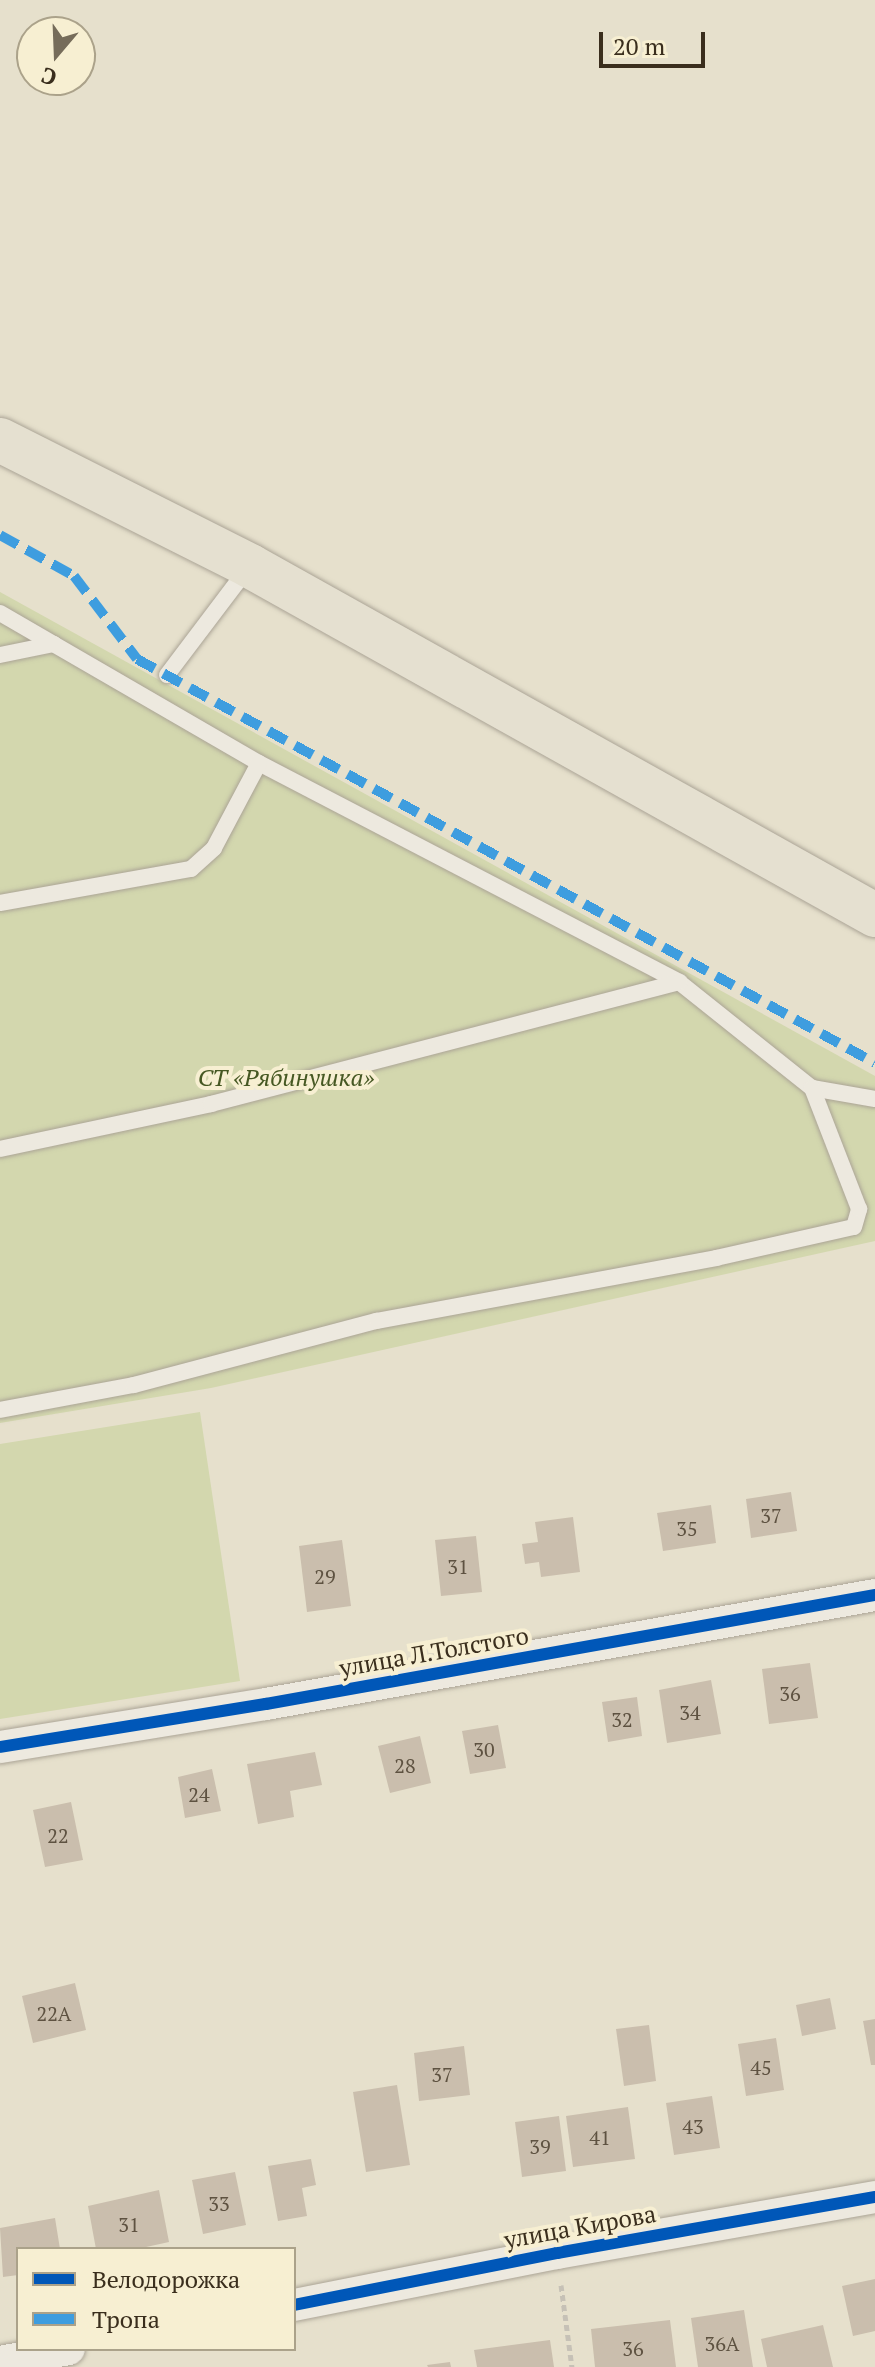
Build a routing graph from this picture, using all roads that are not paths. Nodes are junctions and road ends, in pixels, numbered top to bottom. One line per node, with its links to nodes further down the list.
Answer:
1 (0, 440): 2 (main road)
2 (250, 566): 6 (lane); 9 (main road)
3 (0, 613): 4 (lane)
4 (54, 644): 5 (lane); 7 (lane)
5 (0, 655)
6 (167, 675)
7 (259, 763): 8 (lane); 10 (lane)
8 (0, 903)
9 (875, 915)
10 (679, 982): 11 (lane); 13 (lane)
11 (812, 1088): 12 (lane); 14 (lane)
12 (875, 1099)
13 (0, 1149)
14 (0, 1410)
15 (875, 1595): 16 (street, улица Л.Толстого)
16 (0, 1747)
17 (875, 2197): 18 (street, улица Кирова)
18 (296, 2305)
19 (58, 2351): 20 (street)
20 (0, 2362)

